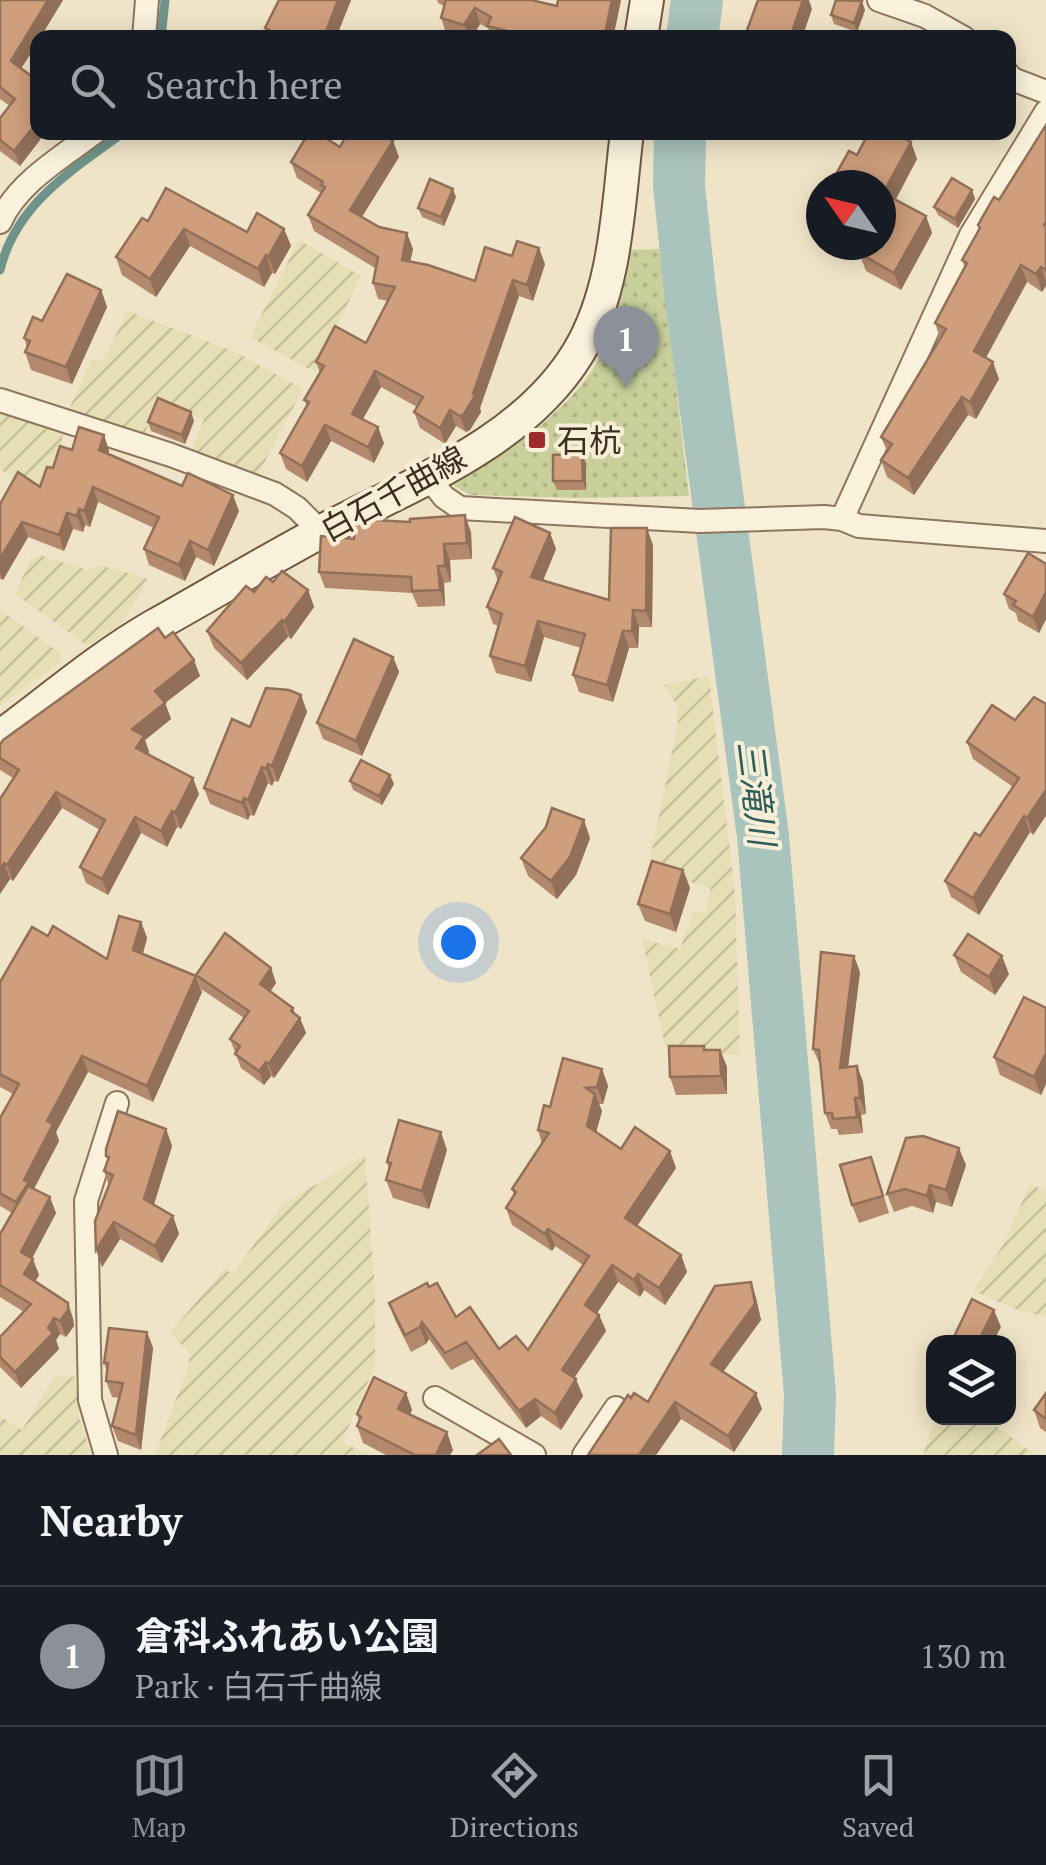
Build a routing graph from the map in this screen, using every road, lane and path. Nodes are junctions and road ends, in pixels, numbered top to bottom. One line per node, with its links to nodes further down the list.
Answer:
1 (147, 0): 4 (street)
2 (646, 0): 5 (main road)
3 (879, 0): 6 (street)
4 (145, 30)
5 (642, 30)
6 (950, 30)
7 (1016, 81): 8 (street)
8 (1046, 92)
9 (1046, 112): 15 (street)
10 (84, 140): 12 (street)
11 (626, 140): 14 (main road, 白石千曲線)
12 (0, 222)
13 (0, 400): 16 (street)
14 (428, 476): 15 (street); 16 (main road, 白石千曲線)
15 (842, 519): 17 (street)
16 (321, 532): 18 (main road, 白石千曲線)
17 (1046, 541)
18 (0, 737)
19 (117, 1103): 22 (street)
20 (435, 1398): 23 (street)
21 (616, 1408): 24 (street)
22 (106, 1455)
23 (534, 1455)
24 (584, 1455)

